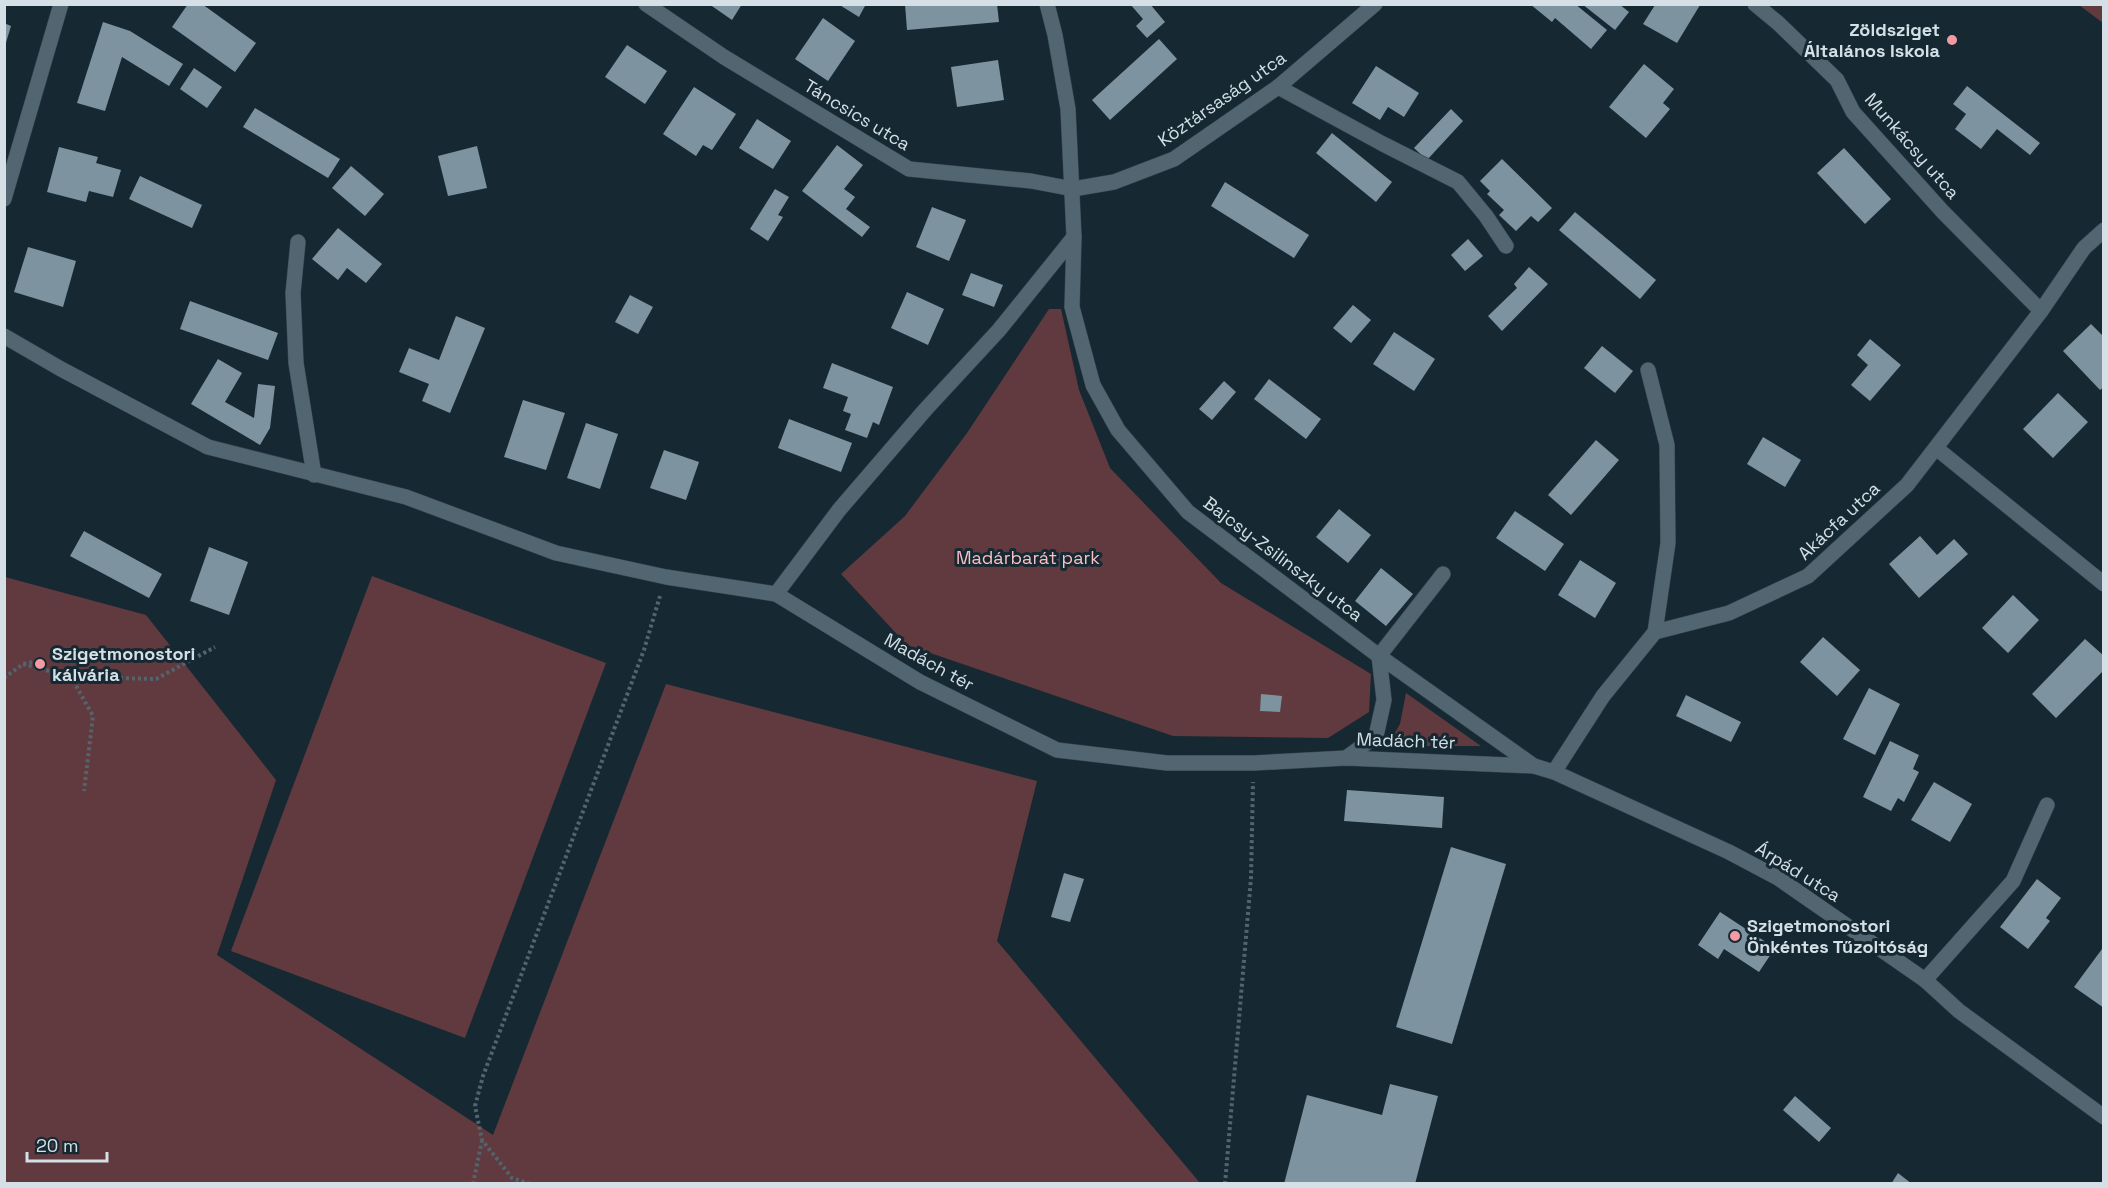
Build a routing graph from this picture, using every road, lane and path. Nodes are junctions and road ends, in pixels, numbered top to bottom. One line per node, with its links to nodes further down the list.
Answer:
1 (61, 4): 8 (street)
2 (646, 4): 7 (street, Táncsics utca)
3 (1047, 4): 7 (street, Bajcsy-Zsilinszky utca)
4 (1375, 4): 6 (street, Köztársaság utca)
5 (1755, 4): 13 (street, Munkácsy utca)
6 (1278, 87): 7 (street, Köztársaság utca); 12 (street)
7 (1073, 189): 10 (street, Bajcsy-Zsilinszky utca)
8 (4, 199)
9 (2103, 230): 13 (street, Akácfa utca)
10 (1074, 237): 21 (street); 24 (street, Bajcsy-Zsilinszky utca)
11 (298, 242): 17 (street)
12 (1506, 246)
13 (2041, 312): 16 (street, Akácfa utca)
14 (4, 336): 17 (street)
15 (1648, 370): 22 (street)
16 (1936, 448): 20 (street); 22 (street, Akácfa utca)
17 (314, 475): 19 (street)
18 (1443, 573): 24 (street)
19 (666, 577): 21 (street); 37 (path)
20 (2103, 584)
21 (776, 594): 30 (street, Madách tér)
22 (1655, 632): 32 (street)
23 (215, 647): 27 (path)
24 (1378, 656): 29 (street); 31 (street, Bajcsy-Zsilinszky utca)
25 (32, 662): 26 (path)
26 (23, 664): 27 (path); 28 (path)
27 (71, 677): 33 (path)
28 (4, 678)
29 (1346, 758): 30 (street, Madách tér); 31 (street, Madách tér)
30 (1254, 763): 40 (path)
31 (1534, 766): 32 (street, Árpád utca)
32 (1554, 772): 35 (street, Árpád utca)
33 (84, 791)
34 (2047, 805): 35 (street)
35 (1925, 980): 36 (street, Árpád utca)
36 (2103, 1117)
37 (482, 1140): 38 (path); 39 (path)
38 (473, 1184)
39 (530, 1184)
40 (1225, 1184)

